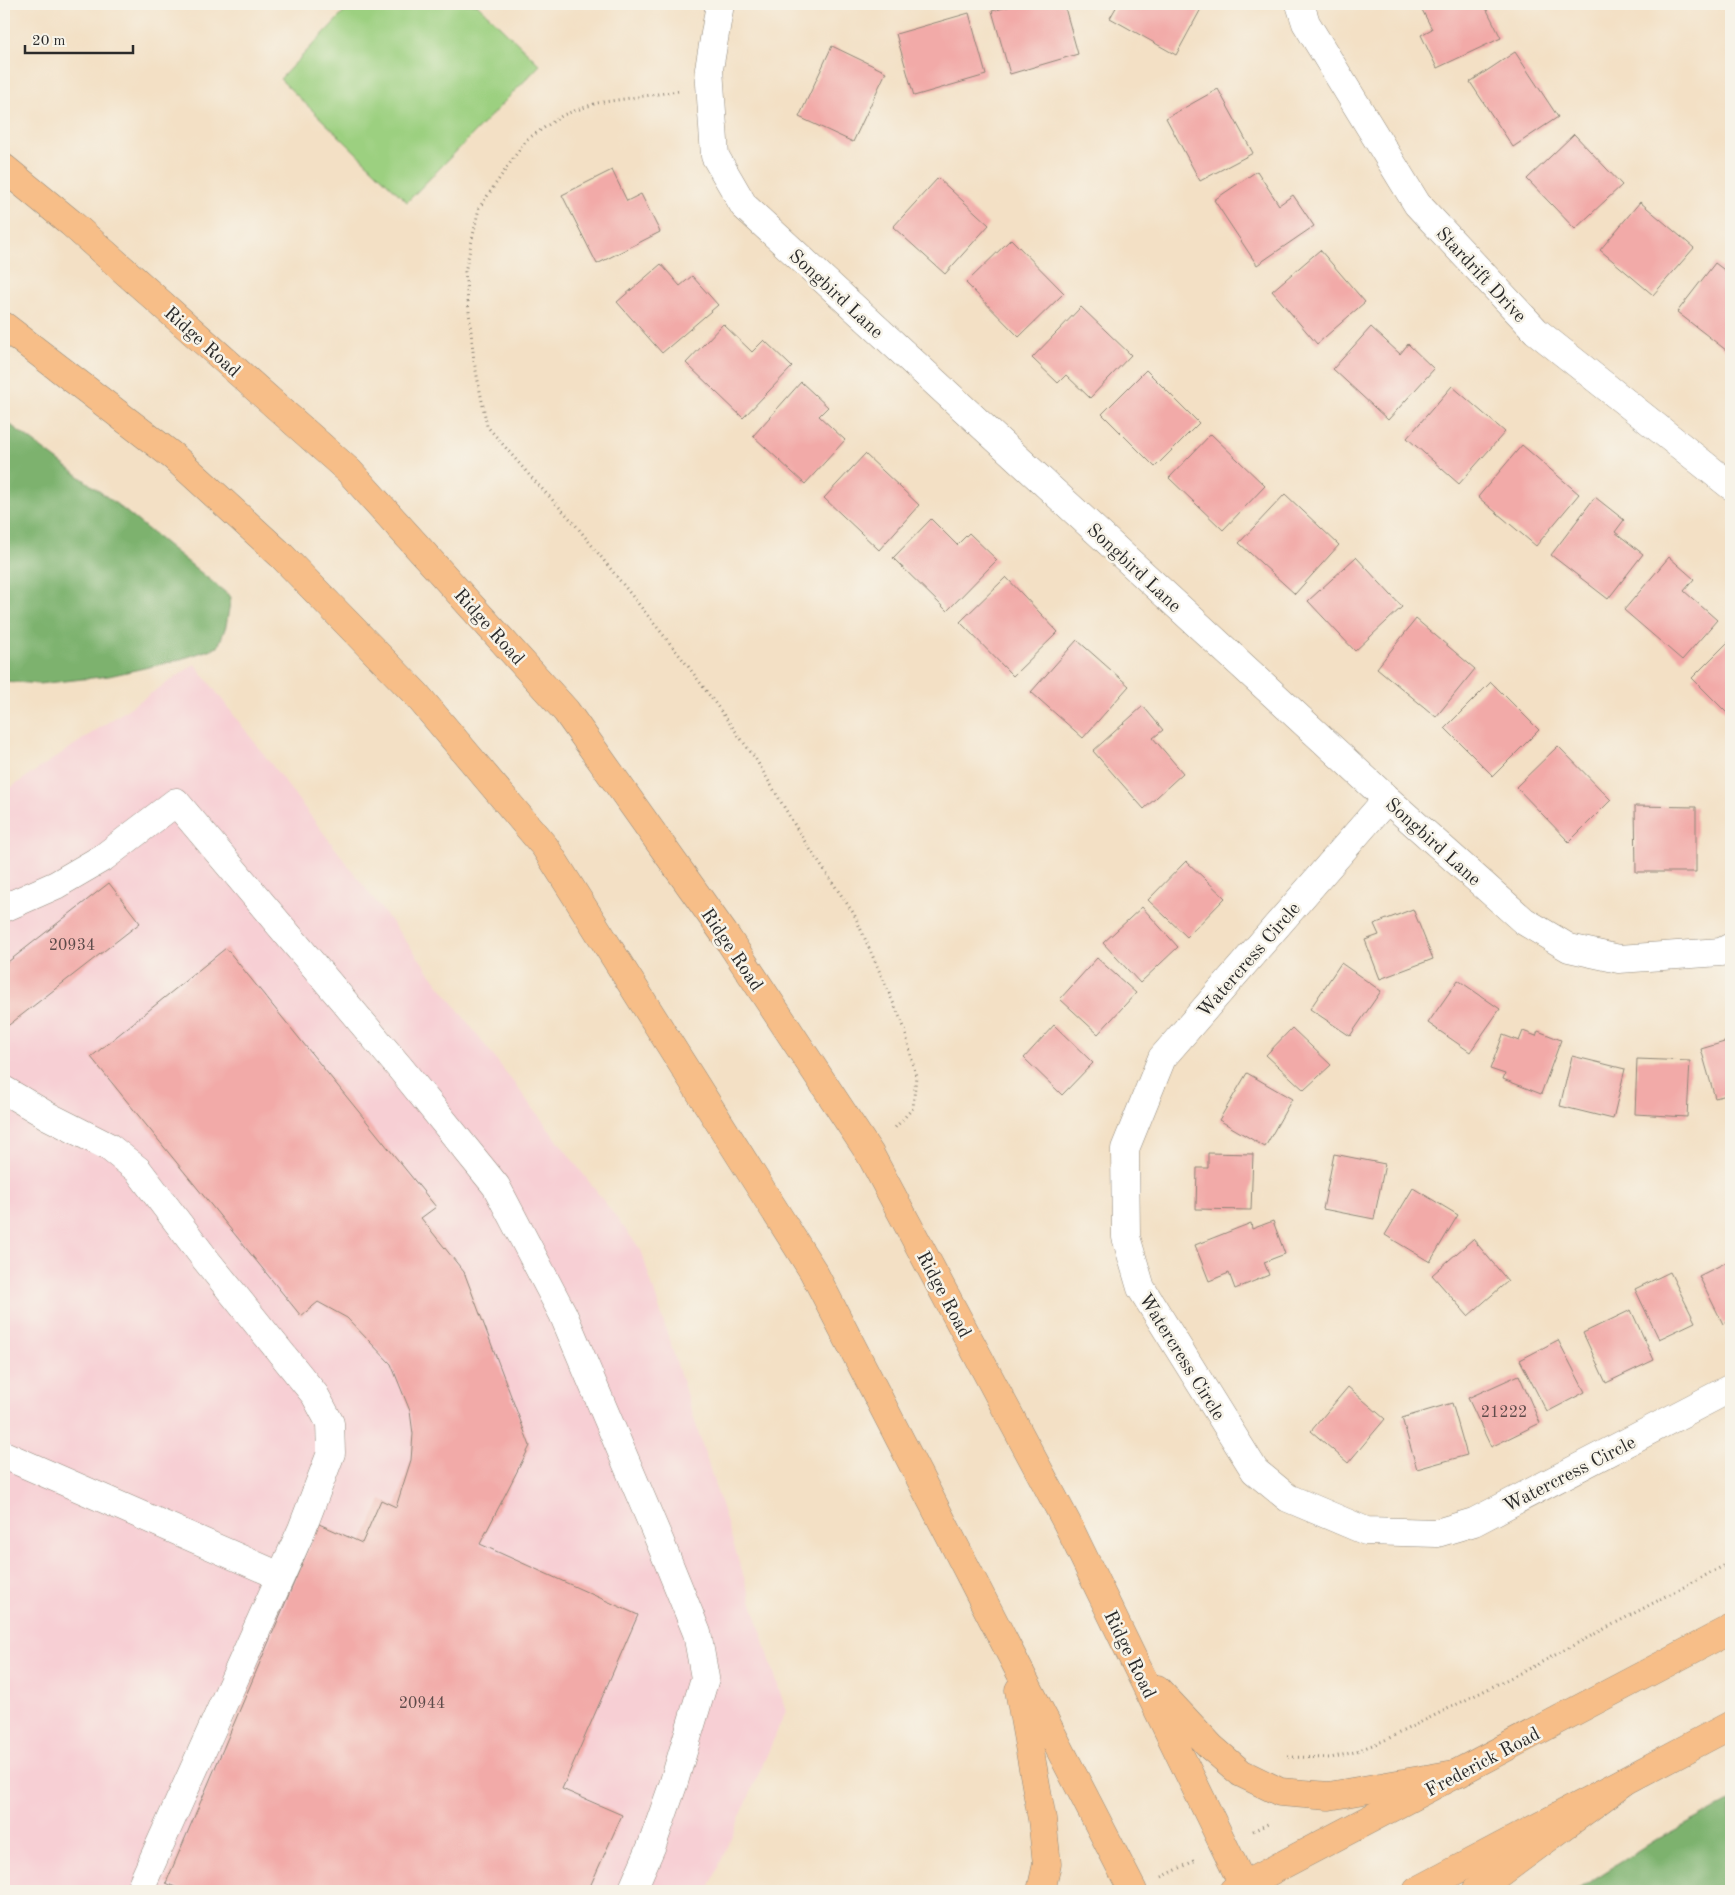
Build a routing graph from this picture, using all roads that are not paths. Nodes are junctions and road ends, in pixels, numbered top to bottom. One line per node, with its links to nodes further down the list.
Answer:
1 (720, 4): 6 (street, Songbird Lane)
2 (1300, 4): 5 (street, Stardrift Drive)
3 (4, 168): 15 (main road, Ridge Road)
4 (4, 326): 14 (main road)
5 (1731, 486)
6 (1387, 799): 8 (street, Songbird Lane); 10 (street, Watercress Circle)
7 (4, 908): 21 (street)
8 (1731, 947)
9 (4, 1090): 12 (street)
10 (1731, 1388)
11 (4, 1455): 12 (street)
12 (280, 1576): 20 (street)
13 (1731, 1630): 17 (main road, Frederick Road)
14 (1015, 1664): 22 (main road); 23 (main road)
15 (1138, 1669): 17 (main road); 19 (main road, Ridge Road)
16 (1731, 1725): 18 (main road)
17 (1460, 1773): 19 (main road, Frederick Road)
18 (1624, 1782): 24 (main road); 25 (main road)
19 (1241, 1890)
20 (139, 1891)
21 (632, 1891)
22 (1041, 1891)
23 (1133, 1891)
24 (1418, 1891)
25 (1476, 1891)

